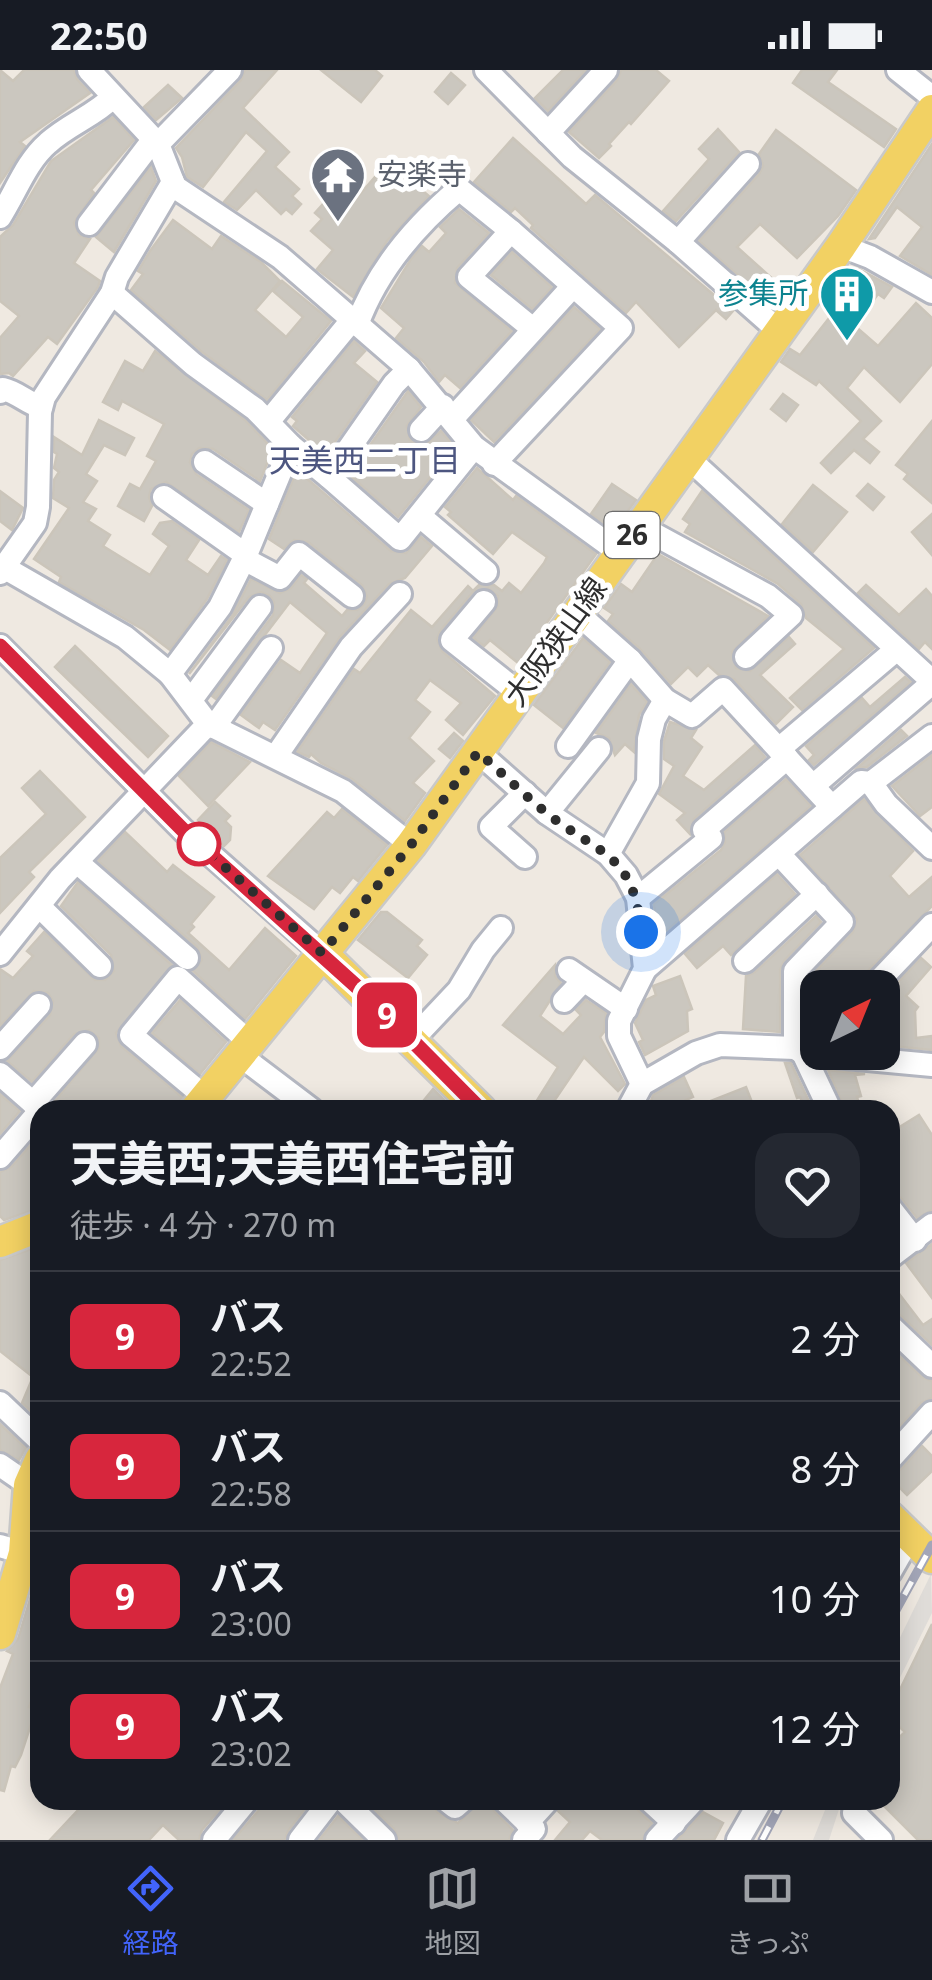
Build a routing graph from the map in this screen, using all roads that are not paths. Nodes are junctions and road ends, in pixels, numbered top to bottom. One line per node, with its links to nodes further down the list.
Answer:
1 (88, 70): 6 (street)
2 (230, 70): 9 (street)
3 (486, 70): 8 (street)
4 (606, 70): 8 (street)
5 (898, 70): 7 (street)
6 (113, 96): 9 (street); 12 (street)
7 (930, 114): 16 (main road, 大阪狭山線 / 26)
8 (548, 133): 15 (street)
9 (156, 142): 11 (street); 13 (street)
10 (748, 164): 15 (street)
11 (173, 182): 19 (street); 20 (street)
12 (0, 217)
13 (89, 224)
14 (510, 231): 17 (street); 20 (street); 21 (street)
15 (678, 242): 22 (street)
16 (841, 246): 18 (street); 22 (main road, 大阪狭山線 / 26)
17 (573, 286): 21 (street); 33 (street)
18 (932, 292)
19 (112, 294): 25 (street); 27 (street)
20 (354, 323): 23 (street); 27 (street)
21 (532, 330): 26 (street)
22 (779, 331): 31 (main road, 大阪狭山線 / 26)
23 (409, 369): 26 (street); 34 (street)
24 (0, 392): 25 (street)
25 (41, 407): 41 (street)
26 (448, 412): 28 (street); 30 (street)
27 (268, 422): 29 (street)
28 (421, 430)
29 (291, 446): 34 (street); 36 (street)
30 (474, 447): 33 (street); 37 (street)
31 (687, 457): 38 (main road, 大阪狭山線 / 26); 50 (street)
32 (206, 462): 36 (street)
33 (494, 464): 39 (street)
34 (330, 477): 37 (street)
35 (164, 496): 40 (street)
36 (267, 504): 40 (street)
37 (420, 516): 42 (street)
38 (639, 526): 39 (main road, 大阪狭山線 / 26); 51 (street)
39 (620, 553): 47 (main road, 大阪狭山線 / 26)
40 (245, 557): 44 (street); 53 (street)
41 (2, 571): 53 (street)
42 (486, 572)
43 (400, 594): 64 (street)
44 (352, 596)
45 (484, 602): 55 (street)
46 (260, 607): 56 (street)
47 (578, 614): 52 (street); 55 (main road, 大阪狭山線 / 26)
48 (0, 646): 67 (street)
49 (271, 648): 58 (street)
50 (897, 649): 54 (street); 63 (street)
51 (746, 657)
52 (630, 660): 57 (street); 60 (street)
53 (170, 674): 56 (street)
54 (932, 682): 66 (street)
55 (519, 693): 62 (main road, 大阪狭山線 / 26)
56 (191, 700): 58 (street)
57 (665, 700): 63 (street); 74 (street)
58 (211, 725): 64 (street); 67 (street)
59 (932, 736): 65 (street)
60 (568, 746)
61 (599, 749): 70 (street)
62 (478, 752): 68 (street); 72 (main road, 大阪狭山線 / 26)
63 (783, 754): 66 (street); 79 (street)
64 (276, 756): 72 (street)
65 (872, 784): 69 (street); 71 (street)
66 (813, 786): 69 (street)
67 (142, 791): 77 (street); 85 (street)
68 (524, 793): 70 (street); 76 (street)
69 (832, 808): 75 (street)
70 (547, 813): 74 (street)
71 (923, 823): 73 (street)
72 (411, 845): 85 (main road, 大阪狭山線 / 26)
73 (932, 848)
74 (608, 854): 79 (street)
75 (779, 854): 78 (street); 91 (street)
76 (525, 857)
77 (77, 862): 80 (street); 87 (street)
78 (816, 894): 84 (street); 89 (street)
79 (638, 898): 91 (street)
80 (39, 906): 83 (street); 90 (street)
81 (932, 924): 92 (street)
82 (501, 928): 96 (street)
83 (9, 930): 86 (street)
84 (777, 930): 88 (street); 89 (street)
85 (322, 953): 96 (main road); 99 (main road, 大阪狭山線 / 26)
86 (0, 954)
87 (187, 958)
88 (745, 961)
89 (805, 961): 100 (street)
90 (100, 966)
91 (645, 969): 95 (street)
92 (889, 970)
93 (564, 1001): 95 (street)
94 (38, 1004): 98 (street)
95 (626, 1009): 103 (street)
96 (412, 1040): 108 (main road)
97 (86, 1044): 104 (street)
98 (0, 1048)
99 (243, 1048): 105 (street); 106 (main road, 大阪狭山線 / 26); 107 (street)
100 (799, 1051): 101 (street); 103 (street); 110 (street)
101 (932, 1065)
102 (0, 1074): 111 (street)
103 (642, 1084): 109 (street)
104 (44, 1100)
105 (196, 1100)
106 (203, 1100)
107 (301, 1100)
108 (471, 1100)
109 (632, 1100)
110 (825, 1100)
111 (30, 1101)
112 (30, 1118): 113 (street)
113 (0, 1157)
114 (900, 1216): 116 (street)
115 (30, 1230): 117 (main road)
116 (923, 1233): 118 (street)
117 (0, 1242)
118 (900, 1250)
119 (900, 1338): 120 (street)
120 (932, 1366)
121 (0, 1403): 123 (street)
122 (932, 1413): 124 (street)
123 (30, 1432)
124 (900, 1448)
125 (0, 1465): 126 (street)
126 (30, 1472)
127 (30, 1496): 128 (main road)
128 (21, 1549): 129 (main road)
129 (0, 1634)
130 (239, 1810): 140 (street)
131 (323, 1810): 141 (street)
132 (353, 1810): 142 (street)
133 (511, 1810): 139 (street)
134 (541, 1810): 139 (street)
135 (685, 1810): 138 (street)
136 (755, 1810): 143 (street)
137 (854, 1812): 144 (street)
138 (666, 1831)
139 (526, 1832)
140 (214, 1840)
141 (300, 1840)
142 (384, 1840)
143 (738, 1840)
144 (881, 1840)

